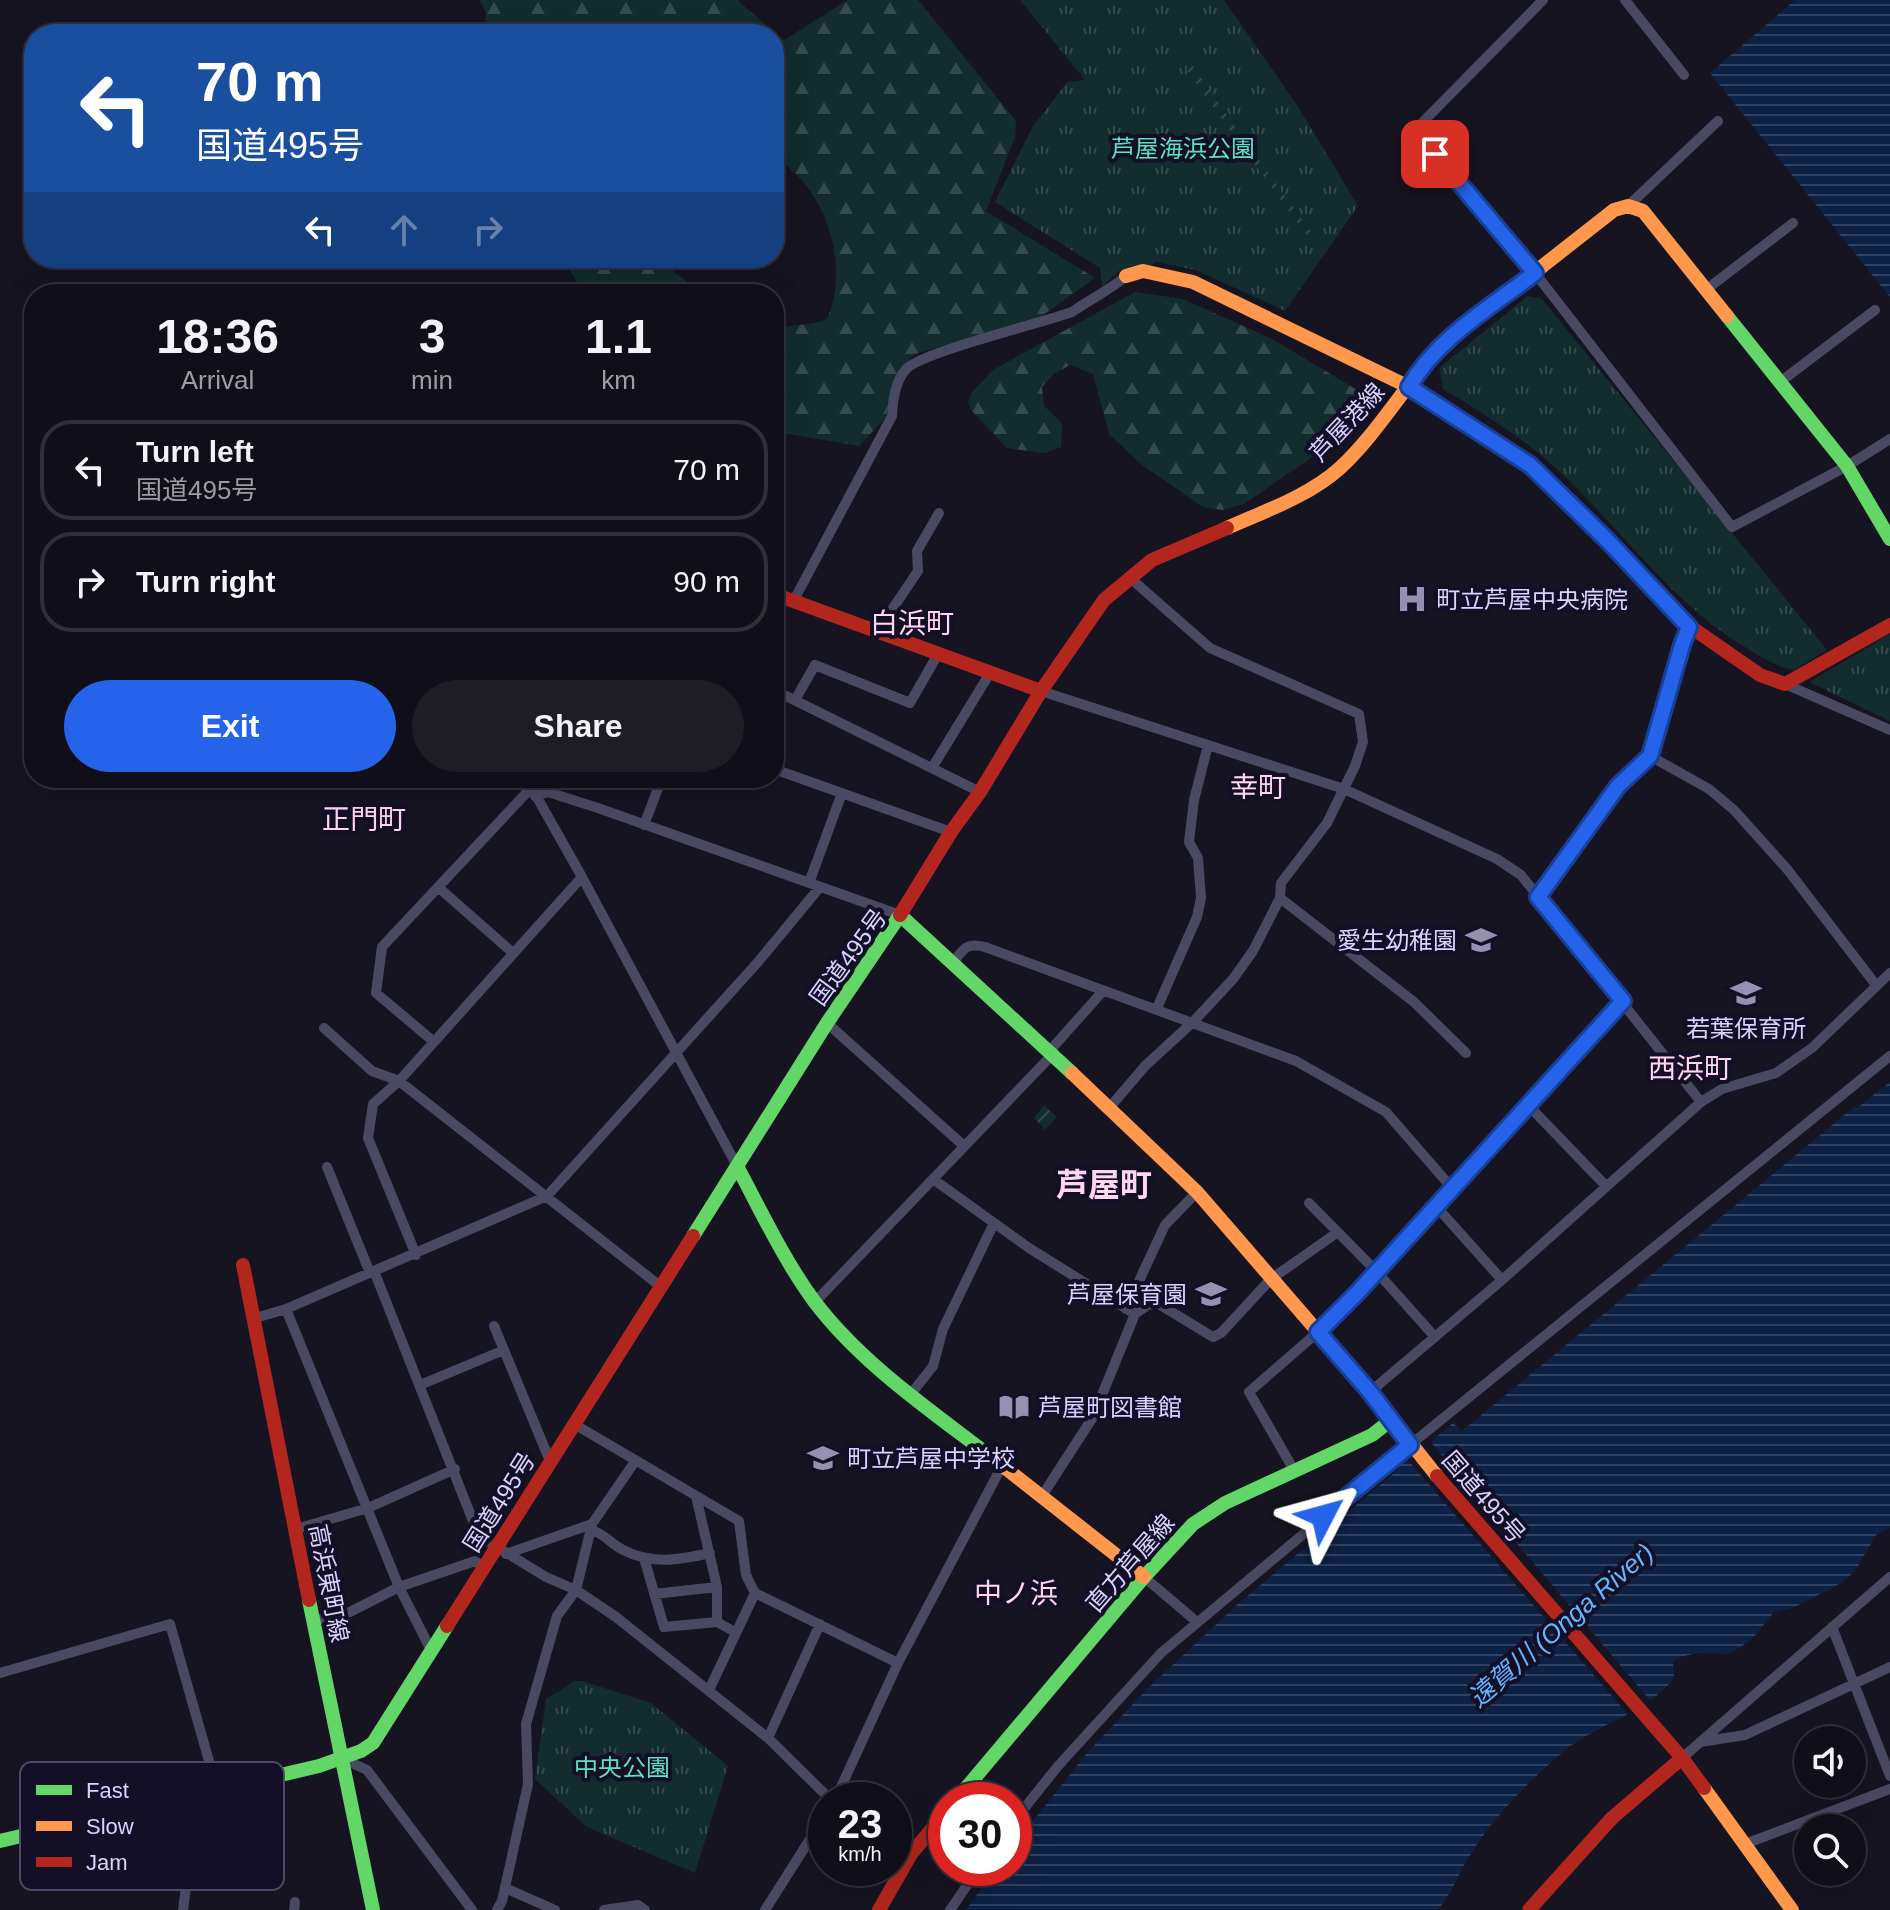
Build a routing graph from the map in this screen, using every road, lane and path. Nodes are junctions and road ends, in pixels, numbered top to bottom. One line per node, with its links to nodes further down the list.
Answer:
1 (1543, 0): 7 (street)
2 (1625, 0): 3 (street)
3 (1684, 75)
4 (1718, 121): 5 (street)
5 (1628, 206): 7 (main road, 芦屋港線); 9 (main road)
6 (1793, 223): 9 (street)
7 (1535, 273): 12 (main road, 芦屋港線); 14 (street)
8 (1126, 276): 12 (main road); 19 (street)
9 (1707, 289): 11 (main road)
10 (1875, 310): 11 (street)
11 (1780, 382): 14 (main road)
12 (1409, 387): 17 (main road, 芦屋港線); 21 (main road)
13 (1890, 439): 14 (street)
14 (1847, 466): 16 (main road)
15 (939, 513): 22 (street)
16 (1890, 539)
17 (1129, 577): 26 (main road, 芦屋港線); 37 (street)
18 (784, 597): 19 (main road)
19 (794, 600): 22 (main road)
20 (1890, 625): 25 (main road)
21 (1689, 627): 25 (main road); 31 (street)
22 (877, 632): 23 (main road)
23 (938, 654): 24 (main road); 28 (street)
24 (990, 673): 26 (main road); 32 (street)
25 (1785, 684): 29 (street)
26 (1041, 691): 30 (street); 39 (main road, 芦屋港線)
27 (784, 695): 28 (street)
28 (795, 700): 32 (street)
29 (1890, 730)
30 (1208, 745): 37 (street); 55 (street)
31 (1650, 756): 46 (street); 52 (street)
32 (932, 768): 39 (street)
33 (784, 773): 40 (street)
34 (531, 788): 38 (street); 43 (street); 45 (street)
35 (549, 788): 38 (street)
36 (658, 788): 41 (street)
37 (1344, 789): 46 (street); 47 (street)
38 (548, 792): 41 (street)
39 (980, 792): 42 (main road, 芦屋港線)
40 (842, 793): 42 (street); 44 (street)
41 (644, 825): 44 (street)
42 (951, 832): 48 (main road, 芦屋港線)
43 (582, 877): 49 (street); 60 (street)
44 (814, 885): 48 (street); 60 (street)
45 (438, 887): 49 (street); 59 (street)
46 (1538, 897): 54 (street)
47 (1280, 898): 56 (street); 61 (street)
48 (900, 915): 50 (main road, 国道495号); 57 (main road, 国道495号)
49 (513, 953): 59 (street)
50 (953, 962): 53 (street); 62 (main road, 国道495号)
51 (1890, 973): 52 (street)
52 (1876, 985): 65 (street)
53 (1103, 991): 55 (street); 62 (street)
54 (1623, 1001): 65 (street); 66 (street)
55 (1157, 1008): 56 (street)
56 (1194, 1021): 67 (street); 73 (street)
57 (827, 1023): 68 (street); 70 (main road, 国道495号)
58 (324, 1028): 64 (street)
59 (433, 1041): 64 (street)
60 (676, 1052): 70 (street); 75 (street)
61 (1466, 1053)
62 (1052, 1055): 67 (main road, 国道495号); 68 (street)
63 (1890, 1056): 100 (street)
64 (399, 1081): 75 (street); 80 (street)
65 (1701, 1102): 72 (street)
66 (1527, 1104): 72 (street); 73 (street)
67 (1110, 1107): 74 (main road, 国道495号)
68 (964, 1146): 71 (street)
69 (327, 1167): 83 (street)
70 (738, 1168): 86 (main road, 国道495号); 87 (main road)
71 (933, 1179): 78 (street); 87 (street)
72 (1606, 1186): 85 (street)
73 (1452, 1188): 77 (street)
74 (1197, 1192): 84 (main road, 国道495号); 89 (street)
75 (547, 1196): 80 (street); 86 (street)
76 (1309, 1203): 79 (street)
77 (1435, 1205): 82 (street); 85 (street)
78 (994, 1223): 89 (street); 97 (street)
79 (1338, 1232): 82 (street); 84 (street)
80 (416, 1255): 83 (street)
81 (243, 1265): 90 (main road, 高浜東町線)
82 (1376, 1271): 92 (street); 93 (street)
83 (372, 1272): 88 (street); 95 (street)
84 (1271, 1279): 89 (street); 92 (main road, 国道495号)
85 (1502, 1280): 93 (street)
86 (660, 1286): 99 (main road, 国道495号)
87 (815, 1302): 97 (main road)
88 (286, 1309): 90 (street); 108 (street)
89 (1130, 1311): 107 (street)
90 (252, 1319): 110 (main road, 高浜東町線)
91 (494, 1326): 94 (street)
92 (1318, 1332): 96 (main road, 国道495号); 105 (street)
93 (1435, 1337): 96 (street)
94 (504, 1350): 95 (street); 102 (street)
95 (420, 1385): 104 (street)
96 (1370, 1392): 98 (main road, 国道495号)
97 (911, 1394): 103 (main road)
98 (1390, 1421): 100 (main road, 国道495号); 105 (main road, 直方芦屋線)
99 (574, 1424): 101 (street); 102 (main road, 国道495号)
100 (1410, 1445): 124 (street); 136 (main road, 国道495号)
101 (636, 1460): 106 (street); 109 (street)
102 (550, 1461): 111 (main road, 国道495号)
103 (1003, 1464): 107 (main road); 129 (street)
104 (455, 1469): 108 (street); 111 (street)
105 (1295, 1472): 115 (main road, 直方芦屋線)
106 (696, 1496): 112 (street); 120 (street)
107 (1042, 1496): 115 (main road)
108 (368, 1508): 110 (street); 117 (street)
109 (591, 1527): 111 (street); 113 (street); 119 (street)
110 (296, 1529): 122 (main road, 高浜東町線)
111 (501, 1551): 114 (main road, 国道495号); 119 (street)
112 (710, 1553): 113 (street); 118 (street)
113 (644, 1558): 121 (street)
114 (484, 1568): 117 (street); 128 (main road, 国道495号)
115 (1144, 1577): 124 (street); 143 (main road, 直方芦屋線)
116 (1890, 1577): 126 (street)
117 (399, 1587): 122 (street); 128 (street)
118 (717, 1587): 121 (street); 123 (street)
119 (576, 1590): 133 (street); 154 (street)
120 (755, 1593): 125 (street); 127 (street)
121 (654, 1594): 123 (street)
122 (314, 1620): 137 (main road, 高浜東町線)
123 (717, 1622): 127 (street)
124 (1197, 1622): 145 (street)
125 (820, 1624): 129 (street); 134 (street)
126 (1832, 1627): 132 (street); 135 (street)
127 (735, 1632): 133 (street)
128 (431, 1650): 137 (main road, 国道495号)
129 (898, 1663): 142 (street)
130 (1890, 1667): 132 (street)
131 (0, 1673): 138 (street)
132 (1855, 1681): 135 (street); 139 (street)
133 (709, 1690): 134 (street)
134 (768, 1738): 141 (street)
135 (1698, 1743): 136 (street)
136 (1682, 1758): 150 (main road, 国道495号); 166 (main road)
137 (341, 1759): 140 (main road, 国道495号); 157 (main road, 高浜東町線); 158 (street)
138 (209, 1762)
139 (1889, 1770)
140 (284, 1774)
141 (814, 1782)
142 (842, 1782)
143 (971, 1782)
144 (1890, 1789): 150 (street)
145 (1032, 1798)
146 (928, 1834): 151 (main road)
147 (20, 1836): 148 (main road, 国道495号)
148 (0, 1841)
149 (808, 1842): 163 (street)
150 (1745, 1844): 167 (main road, 国道495号)
151 (912, 1853)
152 (893, 1886): 164 (main road)
153 (967, 1886): 165 (street)
154 (505, 1888): 159 (street); 160 (street)
155 (186, 1890): 156 (street)
156 (183, 1910)
157 (373, 1910)
158 (472, 1910)
159 (497, 1910)
160 (555, 1910)
161 (604, 1910): 162 (street)
162 (645, 1910)
163 (765, 1910)
164 (879, 1910)
165 (950, 1910)
166 (1529, 1910)
167 (1792, 1910)

